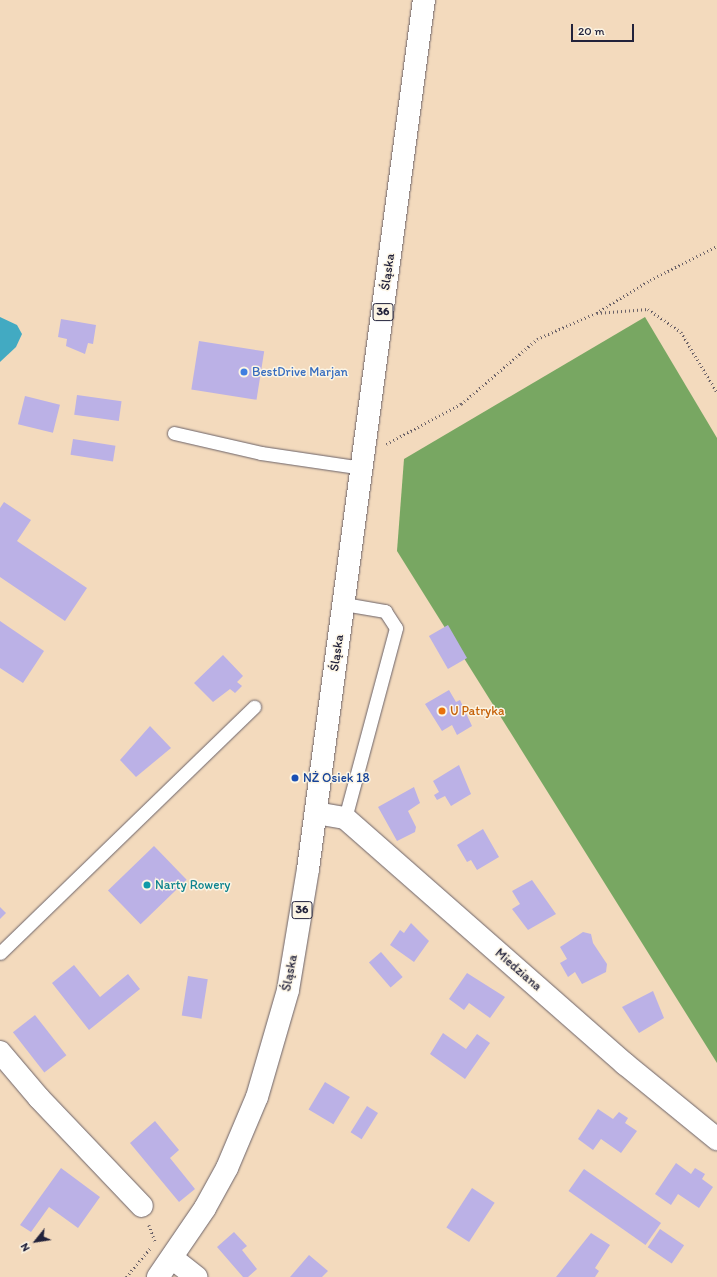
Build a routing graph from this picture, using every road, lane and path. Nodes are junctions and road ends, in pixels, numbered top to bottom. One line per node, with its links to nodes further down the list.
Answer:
1 (424, 0): 6 (main road, Śląska / 36)
2 (717, 246): 3 (path)
3 (596, 313): 4 (path); 6 (path)
4 (717, 392)
5 (174, 433): 7 (lane)
6 (365, 446): 7 (main road, Śląska / 36)
7 (362, 468): 8 (main road, Śląska / 36)
8 (344, 604): 10 (main road, Śląska / 36); 11 (lane)
9 (254, 707): 12 (lane)
10 (316, 813): 11 (main road); 16 (main road, Śląska / 36)
11 (345, 818): 14 (main road, Miedziana)
12 (0, 953)
13 (0, 1052): 15 (main road)
14 (717, 1139)
15 (142, 1206): 17 (path)
16 (172, 1258): 18 (main road, Śląska / 36); 19 (main road)
17 (126, 1277)
18 (158, 1277)
19 (196, 1277)

